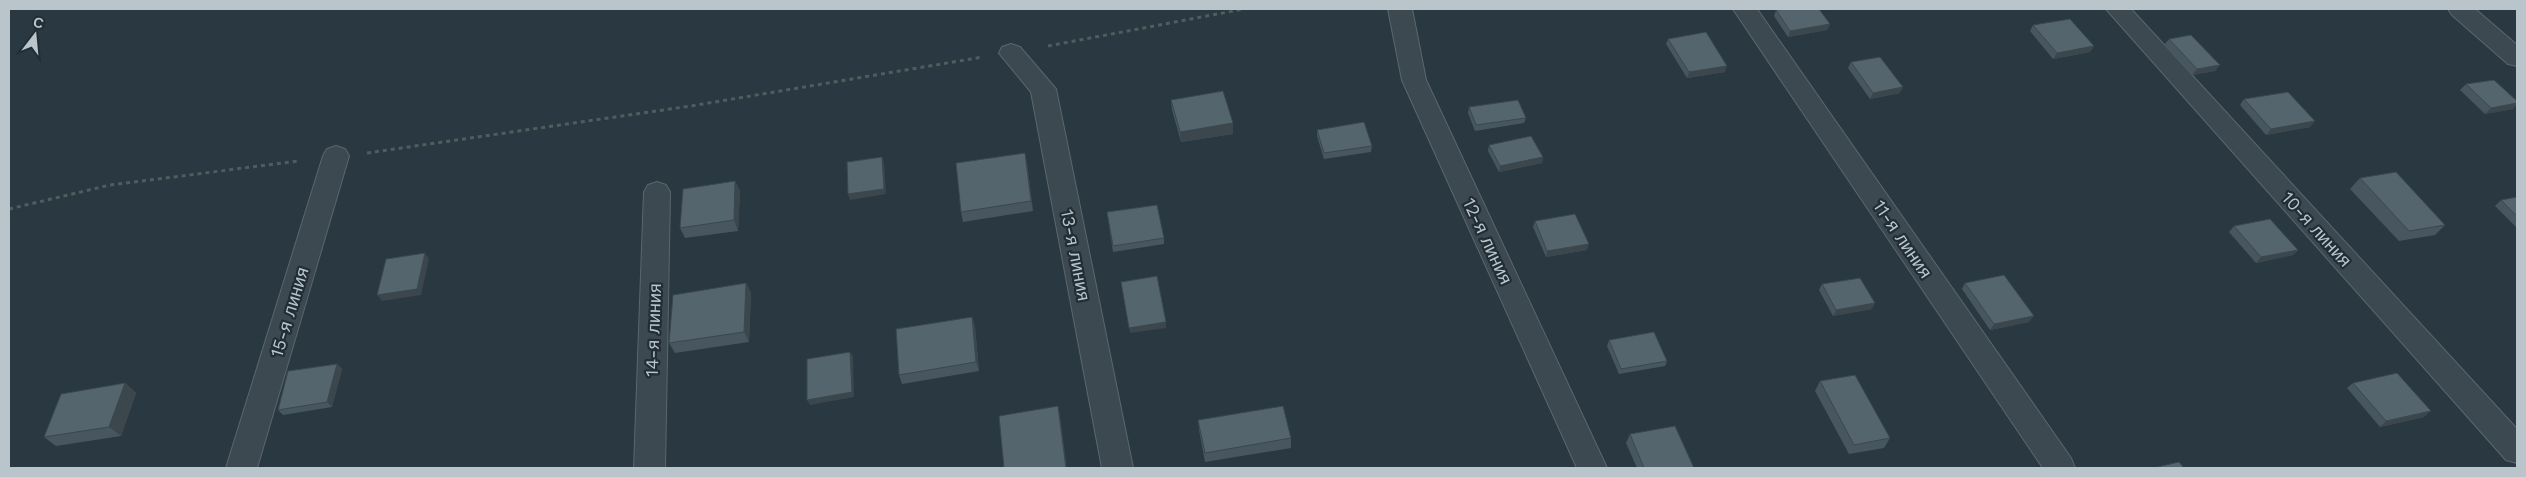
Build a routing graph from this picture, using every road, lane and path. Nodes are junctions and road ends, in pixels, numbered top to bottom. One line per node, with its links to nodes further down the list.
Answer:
1 (1244, 9): 6 (path)
2 (1400, 9): 15 (street, 12-я линия)
3 (1745, 9): 16 (street, 11-я линия)
4 (2118, 9): 11 (street, 10-я линия)
5 (2460, 9): 7 (street)
6 (1011, 53): 8 (path); 14 (street, 13-я линия)
7 (2517, 58)
8 (336, 156): 10 (path); 12 (street, 15-я линия)
9 (657, 192): 13 (street, 14-я линия)
10 (9, 209)
11 (2517, 450)
12 (241, 468)
13 (649, 468)
14 (1118, 468)
15 (1592, 468)
16 (2060, 468)

